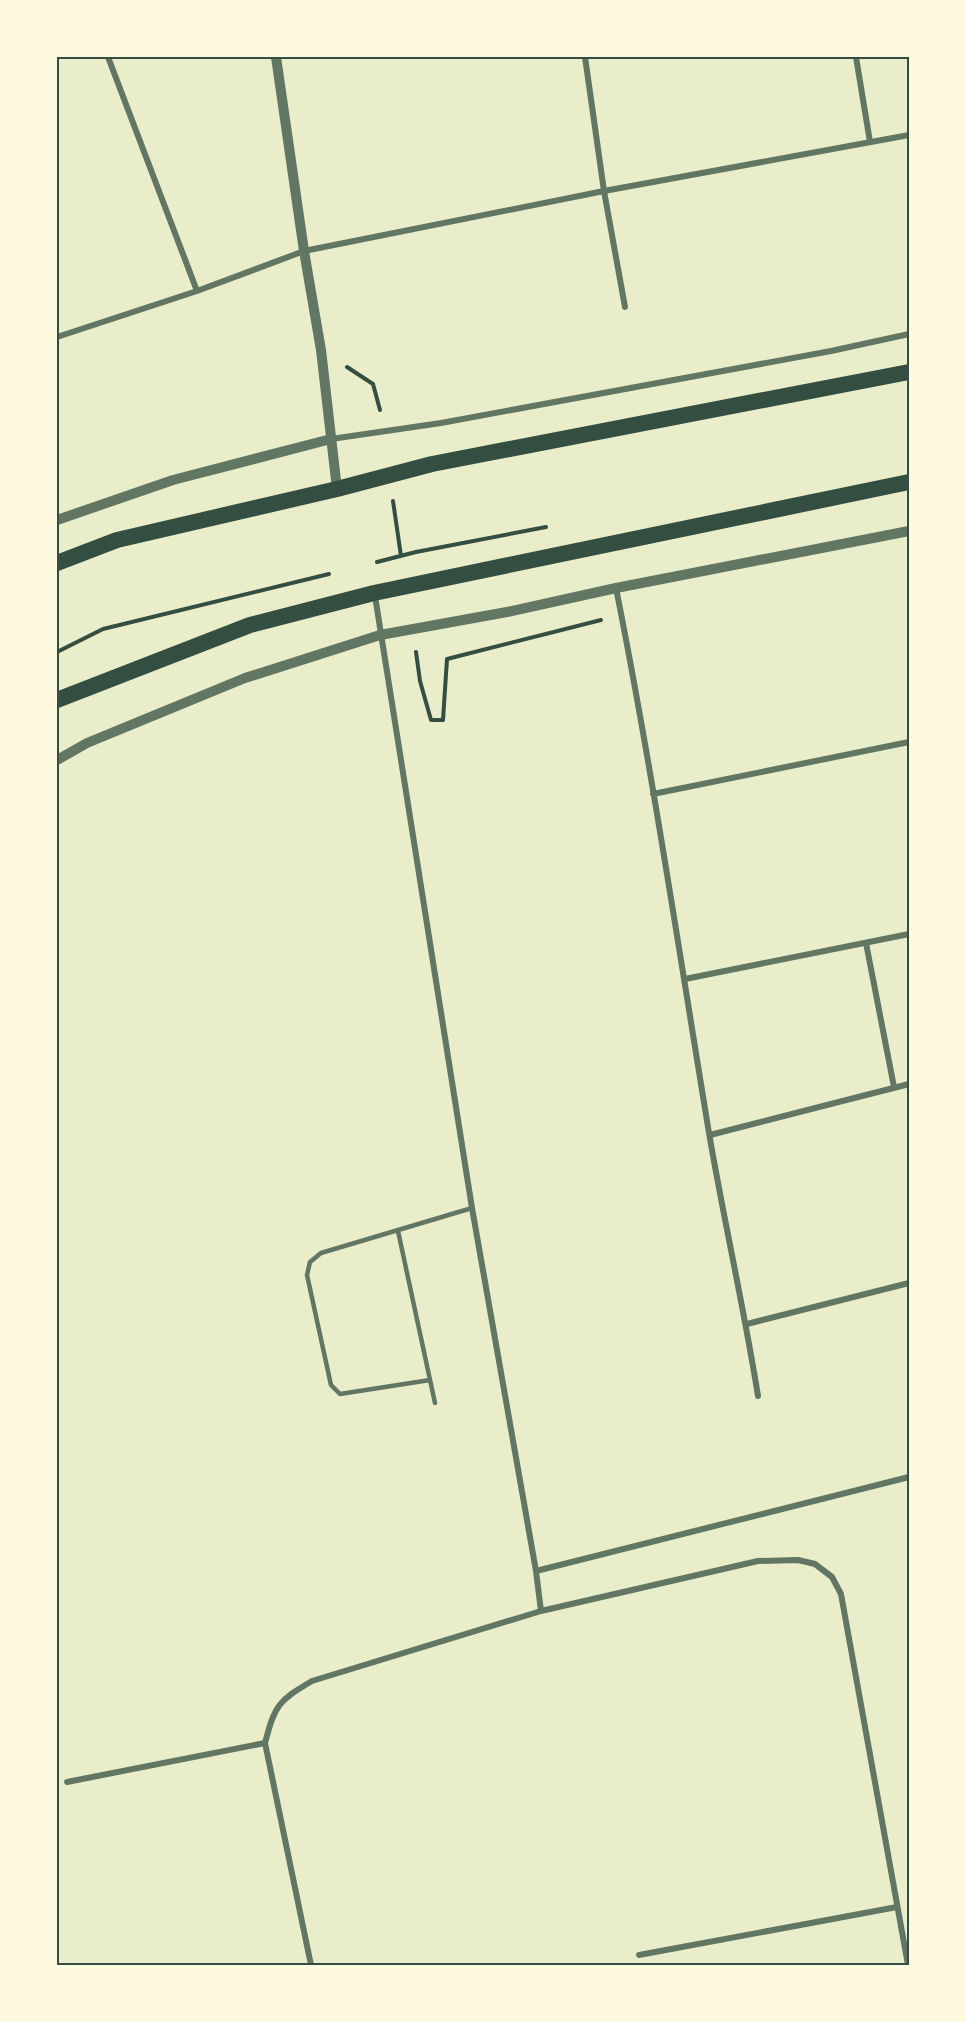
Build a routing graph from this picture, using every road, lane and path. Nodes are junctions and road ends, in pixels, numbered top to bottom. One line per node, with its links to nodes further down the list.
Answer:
1 (108, 57): 9 (street)
2 (276, 57): 8 (street)
3 (585, 57): 7 (street)
4 (856, 57): 6 (street)
5 (909, 135): 6 (street)
6 (870, 142): 7 (street)
7 (604, 191): 8 (street); 10 (street)
8 (304, 251): 9 (street); 16 (street)
9 (197, 291): 12 (street)
10 (625, 307)
11 (909, 334): 16 (street)
12 (57, 337)
13 (909, 372): 18 (highway)
14 (374, 384): 15 (path)
15 (382, 422)
16 (331, 439): 18 (street); 20 (street)
17 (909, 482): 25 (highway)
18 (337, 489): 22 (highway)
19 (392, 492): 23 (path)
20 (57, 520)
21 (909, 531): 24 (street)
22 (57, 563)
23 (403, 563)
24 (616, 588): 26 (street); 27 (street)
25 (374, 593): 27 (street); 29 (highway)
26 (621, 614): 28 (path); 32 (street)
27 (380, 635): 31 (street); 39 (street)
28 (415, 646)
29 (57, 700)
30 (909, 742): 32 (street)
31 (57, 760)
32 (653, 794): 35 (street)
33 (909, 934): 34 (street)
34 (866, 943): 35 (street); 37 (street)
35 (685, 979): 38 (street)
36 (909, 1084): 37 (street)
37 (894, 1087): 38 (street)
38 (710, 1135): 42 (street)
39 (471, 1208): 40 (lane); 47 (street)
40 (398, 1231): 43 (lane); 43 (lane)
41 (909, 1283): 42 (street)
42 (747, 1324): 44 (street)
43 (430, 1380): 45 (lane)
44 (758, 1396)
45 (435, 1402)
46 (909, 1477): 47 (street)
47 (536, 1571): 48 (street)
48 (541, 1611): 49 (street); 51 (street)
49 (265, 1743): 50 (street); 53 (street)
50 (67, 1782)
51 (897, 1907): 52 (street); 54 (street)
52 (639, 1955)
53 (311, 1965)
54 (908, 1965)

